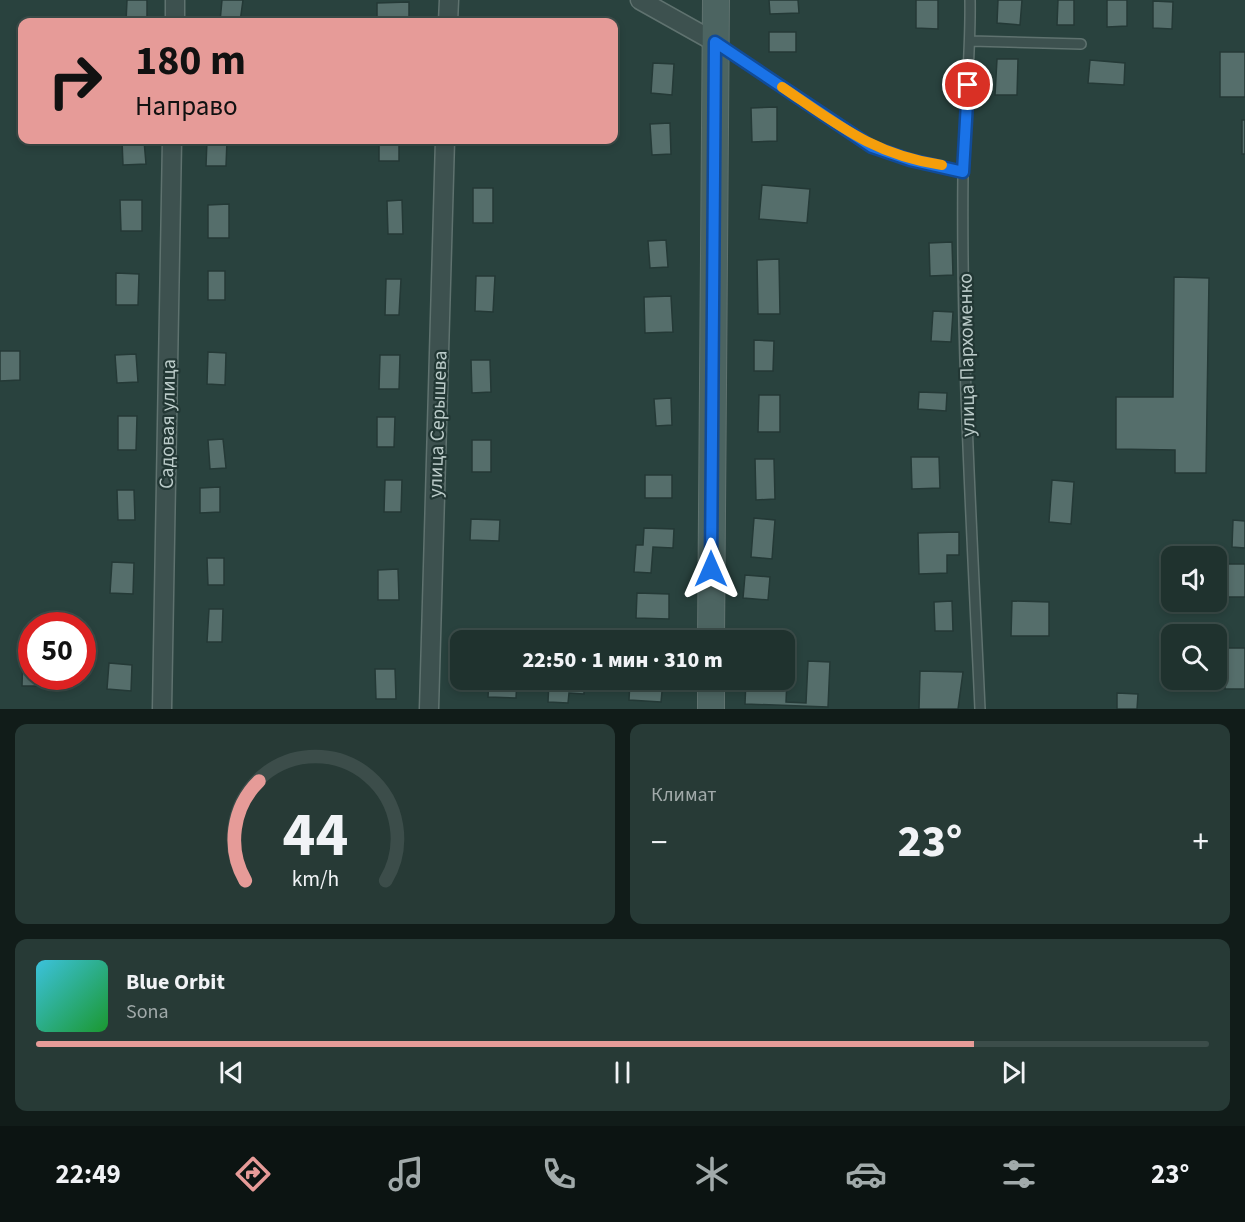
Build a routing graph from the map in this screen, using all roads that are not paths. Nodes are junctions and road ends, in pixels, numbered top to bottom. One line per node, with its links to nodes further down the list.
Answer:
1 (175, 0): 6 (street)
2 (449, 0): 7 (street)
3 (640, 0): 9 (street)
4 (716, 0): 9 (main road)
5 (970, 0): 8 (lane, улица Пархоменко)
6 (174, 18)
7 (448, 18)
8 (971, 41): 10 (lane); 13 (lane, улица Пархоменко)
9 (715, 42): 13 (lane); 14 (main road)
10 (1081, 44)
11 (172, 144): 16 (street, Садовая улица)
12 (445, 144): 17 (street, улица Серышева)
13 (963, 172): 19 (lane, улица Пархоменко)
14 (711, 630)
15 (711, 690): 18 (main road)
16 (162, 709)
17 (429, 709)
18 (711, 709)
19 (980, 709)

